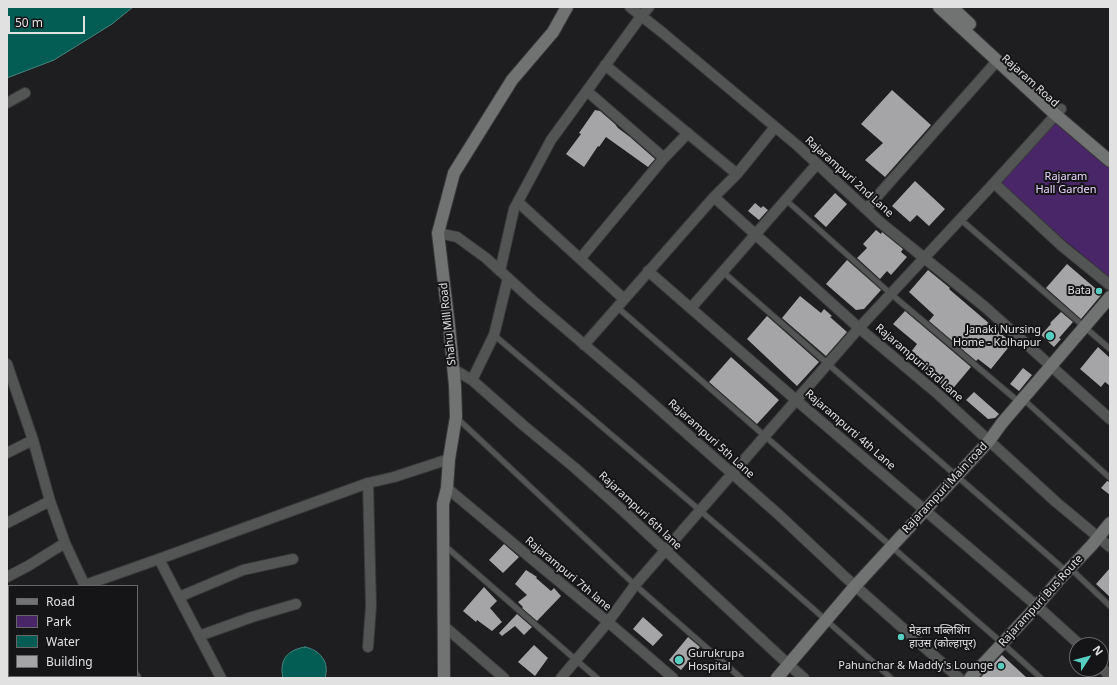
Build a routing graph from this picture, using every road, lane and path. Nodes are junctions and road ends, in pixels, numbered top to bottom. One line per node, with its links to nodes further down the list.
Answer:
1 (567, 7): 26 (main road, Shahu Mill Road)
2 (630, 7): 6 (street, Rajarampuri 2nd Lane)
3 (649, 7): 6 (street)
4 (939, 7): 7 (main road)
5 (952, 7): 12 (main road, Rajaram Road)
6 (642, 15): 8 (street); 13 (street, Rajarampuri 2nd Lane)
7 (997, 61): 12 (main road); 24 (street)
8 (606, 65): 9 (street); 14 (street)
9 (587, 91): 16 (street); 23 (street)
10 (25, 94): 11 (street)
11 (7, 103)
12 (1058, 112): 15 (main road, Rajaram Road); 17 (main road); 20 (street)
13 (775, 127): 18 (street, Rajarampuri 2nd Lane); 19 (street)
14 (688, 133): 16 (street); 19 (street)
15 (1110, 153)
16 (664, 158): 29 (street)
17 (1110, 162)
18 (817, 164): 22 (street); 24 (street, Rajarampuri 2nd Lane)
19 (737, 174): 21 (street)
20 (994, 183): 25 (street); 34 (street)
21 (714, 197): 27 (street, Rajarampuri 3rd Lane); 31 (street)
22 (786, 200): 27 (street); 35 (lane)
23 (518, 202): 29 (street); 30 (street)
24 (866, 209): 28 (street, Rajarampuri 2nd Lane)
25 (960, 220): 28 (street); 39 (lane)
26 (438, 233): 30 (street, Rajarampuri 5th Lane); 46 (main road, Shahu Mill Road)
27 (756, 235): 32 (street); 40 (street, Rajarampuri 3rd Lane)
28 (924, 258): 35 (street); 45 (street, Rajarampuri 2nd Lane)
29 (580, 259): 37 (street)
30 (500, 271): 33 (street, Rajarampuri 5th Lane)
31 (648, 271): 37 (street); 38 (street, Rajarampurti 4th Lane)
32 (723, 272): 38 (street); 44 (lane)
33 (508, 278): 41 (street); 42 (street, Rajarampuri 5th Lane)
34 (1110, 285)
35 (890, 294): 40 (street); 50 (lane)
36 (1110, 297): 39 (main road, Rajarampuri Main road)
37 (620, 303): 42 (street); 53 (lane)
38 (691, 308): 49 (street, Rajarampurti 4th Lane)
39 (1084, 327): 43 (lane); 45 (main road, Rajarampuri Main road)
40 (859, 328): 44 (street); 55 (street, Rajarampuri 3rd Lane)
41 (494, 334): 48 (street); 65 (lane)
42 (584, 345): 58 (street, Rajarampuri 5th Lane)
43 (1110, 349)
44 (828, 364): 49 (street); 59 (lane)
45 (1051, 366): 50 (main road, Rajarampuri Main road); 52 (street)
46 (453, 369): 48 (street, Rajarampuri 6th lane); 51 (main road, Shahu Mill Road)
47 (8, 370): 54 (street)
48 (472, 380): 73 (street, Rajarampuri 6th lane)
49 (796, 400): 53 (street); 64 (street, Rajarampurti 4th Lane)
50 (1021, 401): 55 (main road, Rajarampuri Main road); 60 (lane)
51 (456, 417): 57 (main road, Shahu Mill Road); 80 (lane)
52 (1110, 419)
53 (764, 436): 58 (street); 71 (lane)
54 (33, 440): 56 (street); 63 (street)
55 (989, 441): 59 (main road, Rajarampuri Main road); 68 (street, Rajarampuri 3rd Lane)
56 (7, 453)
57 (449, 459): 61 (street); 62 (main road, Shahu Mill Road)
58 (732, 474): 65 (street); 81 (street, Rajarampuri 5th Lane)
59 (957, 476): 64 (main road, Rajarampuri Main road); 76 (lane)
60 (1110, 478)
61 (368, 483): 74 (street); 92 (street)
62 (447, 488): 70 (main road, Shahu Mill Road); 87 (street, Rajarampuri 7th lane)
63 (50, 501): 66 (street); 69 (street)
64 (925, 510): 71 (main road, Rajarampuri Main road); 84 (street, Rajarampurti 4th Lane)
65 (700, 511): 73 (street); 86 (lane)
66 (7, 523)
67 (1110, 523): 68 (main road, Rajarampuri Bus Route)
68 (1098, 538): 72 (street, Rajarampuri 3rd Lane); 76 (main road, Rajarampuri Bus Route)
69 (65, 543): 77 (street); 78 (street)
70 (443, 544): 88 (main road, Shahu Mill Road); 93 (lane)
71 (892, 546): 81 (main road, Rajarampuri Main road); 91 (lane)
72 (1110, 547)
73 (666, 551): 80 (street); 94 (street, Rajarampuri 6th lane)
74 (159, 559): 79 (street); 82 (street)
75 (293, 559): 82 (street)
76 (1069, 570): 84 (main road, Rajarampuri Bus Route); 85 (lane)
77 (7, 577)
78 (85, 585)
79 (88, 585)
80 (635, 585): 87 (street); 101 (lane)
81 (856, 585): 86 (main road, Rajarampuri Main road); 105 (street, Rajarampuri 5th Lane)
82 (179, 597): 89 (street)
83 (296, 604): 89 (street)
84 (1037, 606): 90 (street, Rajarampurti 4th Lane); 91 (main road, Rajarampuri Bus Route)
85 (1110, 606)
86 (826, 620): 94 (main road, Rajarampuri Main road); 104 (lane)
87 (608, 622): 93 (street); 100 (street, Rajarampuri 7th lane)
88 (444, 626): 95 (main road, Shahu Mill Road); 97 (street)
89 (199, 636): 96 (street)
90 (1071, 637)
91 (1002, 643): 106 (main road, Rajarampuri Bus Route); 107 (lane)
92 (368, 646)
93 (576, 660): 98 (street); 99 (lane)
94 (788, 665): 102 (main road, Rajarampuri Main road); 103 (street, Rajarampuri 6th lane)
95 (446, 676)
96 (221, 678)
97 (504, 678)
98 (561, 678)
99 (598, 678)
100 (673, 678)
101 (741, 678)
102 (777, 678)
103 (804, 678)
104 (891, 678)
105 (959, 678)
106 (970, 678)
107 (1041, 678)

